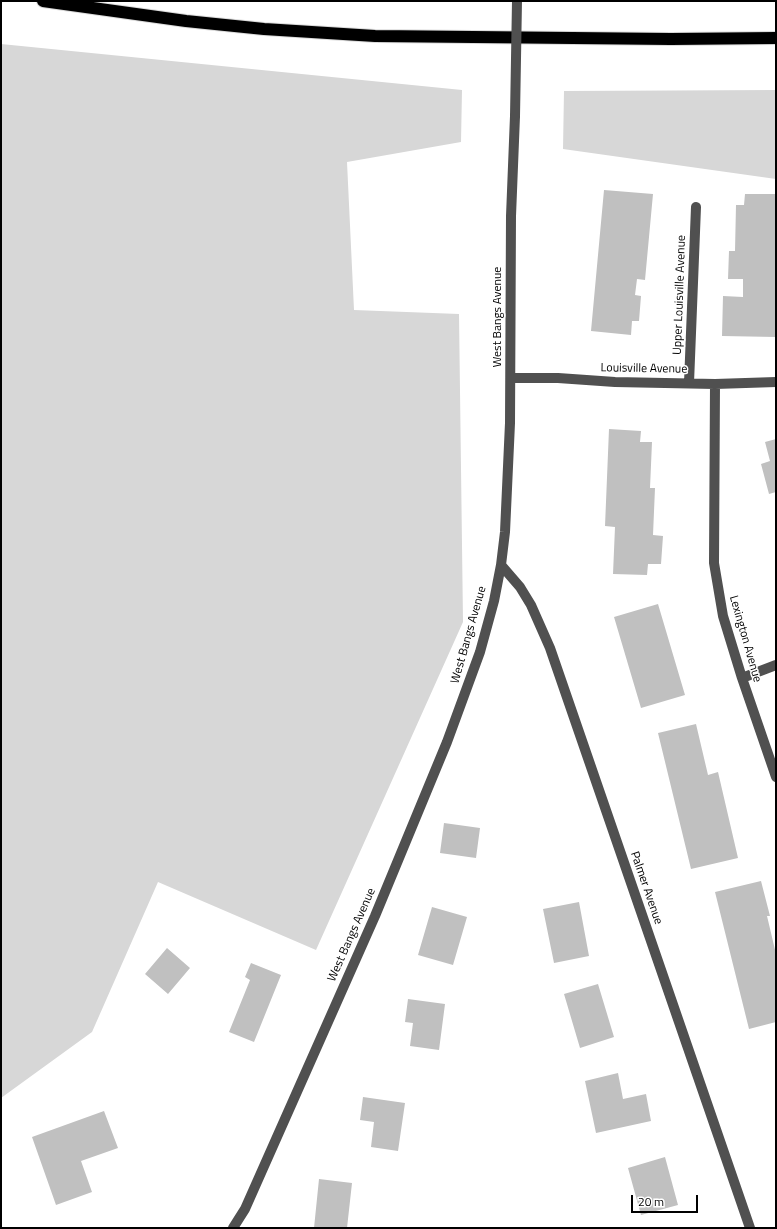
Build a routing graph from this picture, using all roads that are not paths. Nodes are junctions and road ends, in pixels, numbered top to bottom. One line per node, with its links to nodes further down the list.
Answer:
1 (43, 1): 3 (highway)
2 (517, 1): 5 (street, West Bangs Avenue, bridge)
3 (776, 38)
4 (696, 207): 7 (street, Upper Louisville Avenue)
5 (511, 378): 7 (street, Louisville Avenue); 9 (street, West Bangs Avenue)
6 (776, 382): 8 (street, Louisville Avenue)
7 (689, 383): 8 (street, Louisville Avenue)
8 (715, 384): 11 (street, Lexington Avenue)
9 (501, 565): 13 (street, West Bangs Avenue); 14 (street, Palmer Avenue)
10 (776, 665): 11 (street)
11 (742, 678): 12 (street, Lexington Avenue)
12 (776, 777)
13 (233, 1228)
14 (750, 1228)

